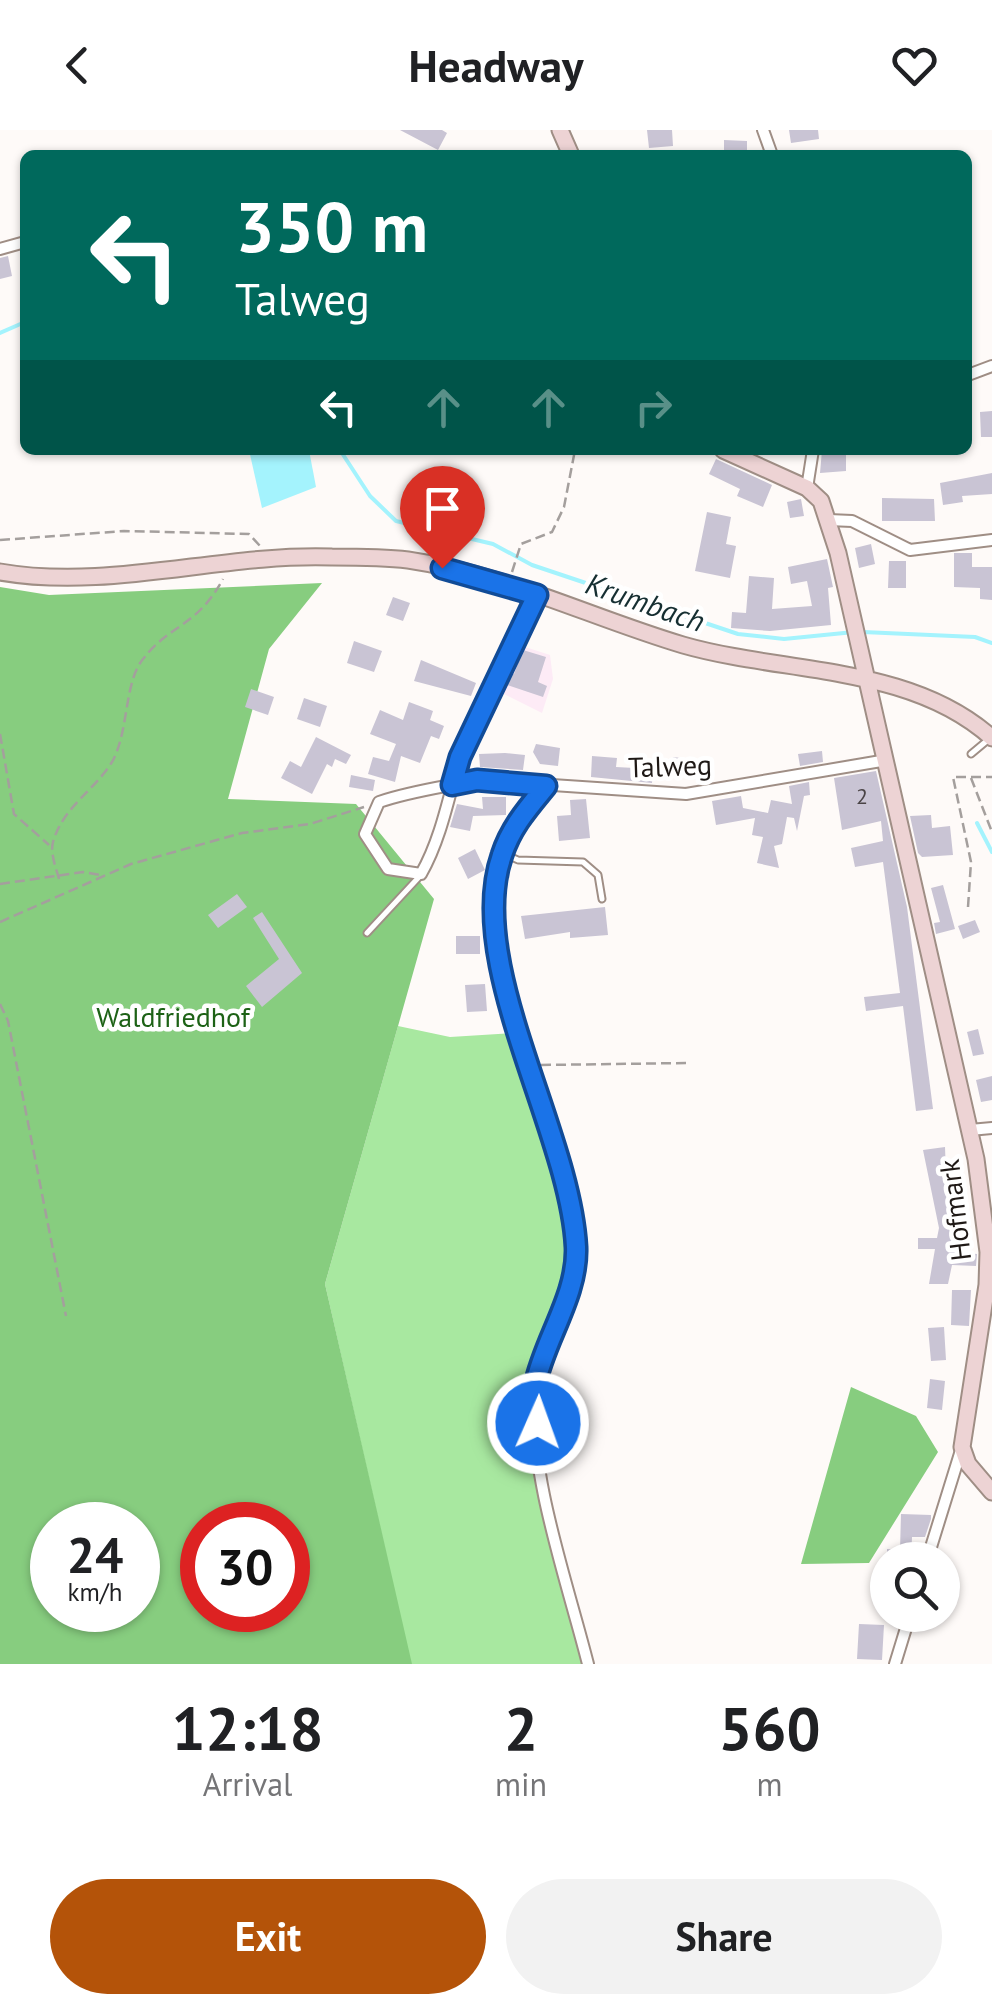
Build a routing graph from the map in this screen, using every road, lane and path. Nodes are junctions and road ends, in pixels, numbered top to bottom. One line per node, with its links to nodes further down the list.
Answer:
1 (574, 455): 10 (path)
2 (734, 455): 4 (street)
3 (812, 455): 4 (street)
4 (807, 488): 5 (street, Hofmark)
5 (829, 520): 7 (street); 13 (street, Hofmark)
6 (0, 540): 8 (path)
7 (992, 540)
8 (271, 558): 9 (street); 12 (street)
9 (233, 561): 11 (street); 24 (path)
10 (514, 565)
11 (0, 572)
12 (537, 595): 13 (street); 20 (street)
13 (870, 681): 15 (street); 17 (street, Hofmark)
14 (0, 734): 24 (path)
15 (992, 737): 16 (lane)
16 (971, 754)
17 (888, 760): 21 (street, Talweg); 38 (street, Hofmark)
18 (971, 777): 19 (path); 23 (path); 31 (path)
19 (992, 777)
20 (452, 785): 21 (street, Talweg); 22 (street, Talweg); 26 (street)
21 (546, 786): 25 (street)
22 (379, 802): 26 (street); 27 (path)
23 (992, 832)
24 (51, 846): 28 (path)
25 (502, 853): 30 (lane); 36 (street)
26 (421, 874): 33 (lane)
27 (103, 875): 28 (path); 32 (path)
28 (58, 878): 29 (path)
29 (0, 884)
30 (602, 899)
31 (968, 907)
32 (0, 922)
33 (368, 934)
34 (0, 1004): 39 (path)
35 (687, 1062): 36 (path)
36 (529, 1066): 44 (street)
37 (992, 1128): 38 (street)
38 (970, 1130): 40 (street, Hofmark)
39 (66, 1316)
40 (962, 1447): 41 (street); 42 (street)
41 (992, 1492)
42 (933, 1542)
43 (905, 1632): 45 (street)
44 (588, 1664)
45 (895, 1664)

